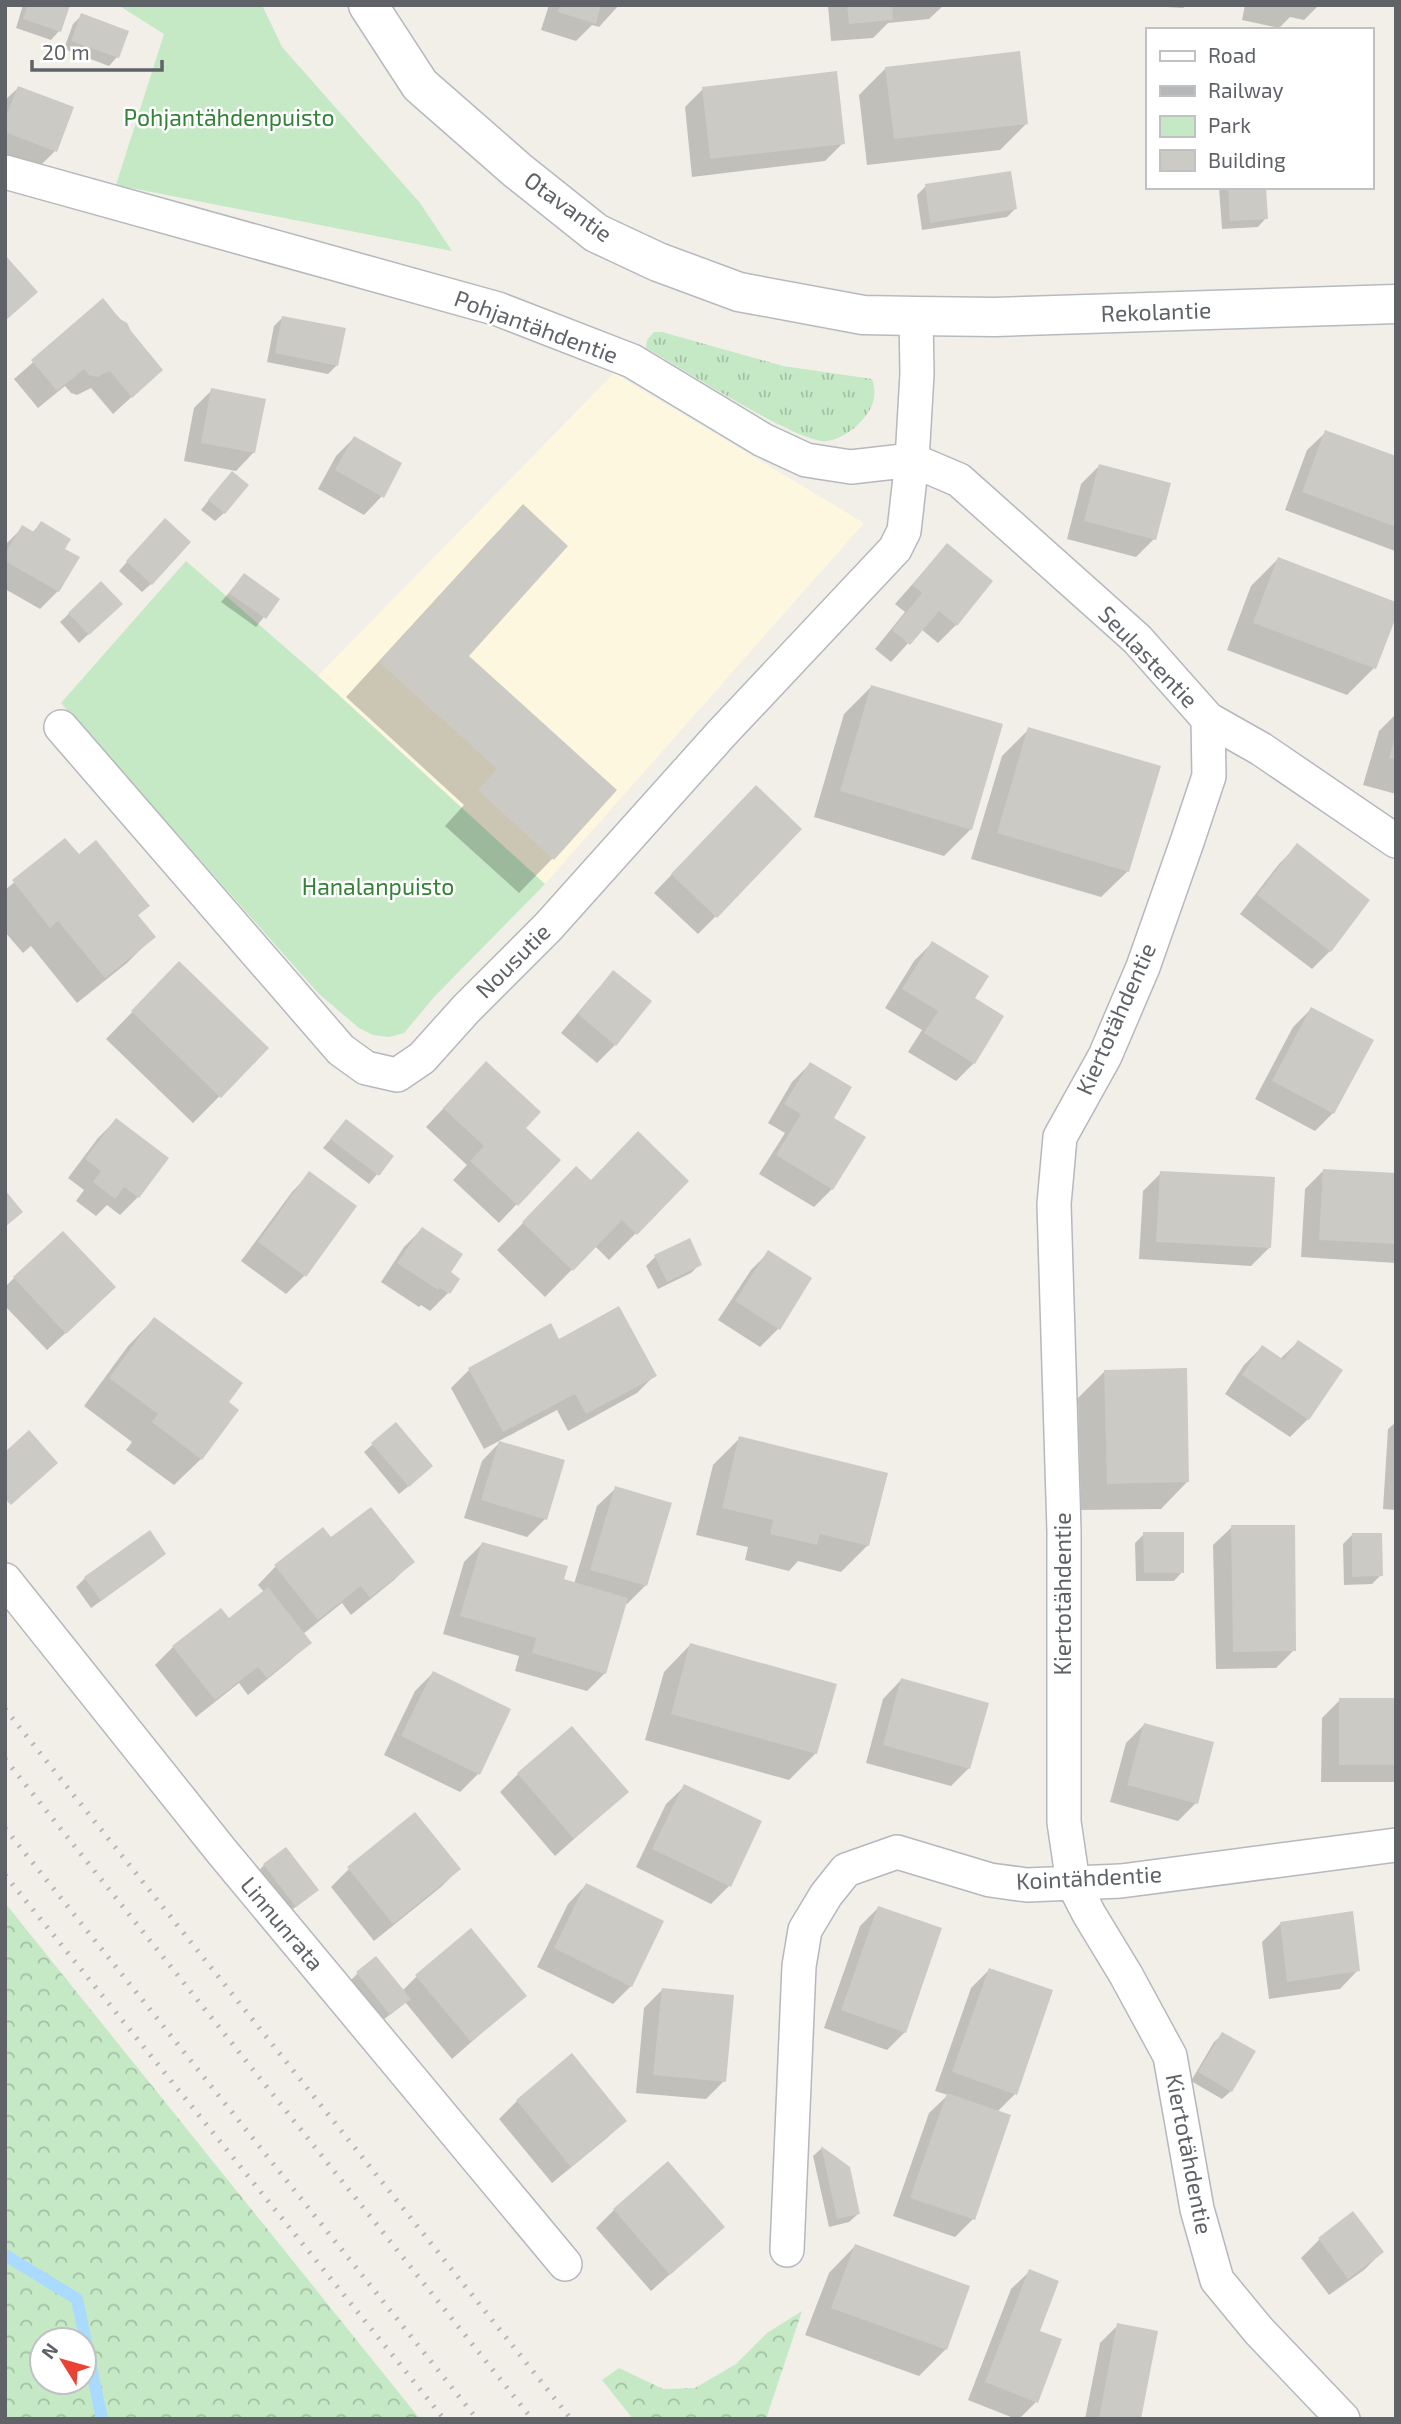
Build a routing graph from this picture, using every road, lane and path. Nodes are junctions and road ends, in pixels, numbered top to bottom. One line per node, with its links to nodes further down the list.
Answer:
1 (368, 5): 4 (main road, Otavantie)
2 (5, 172): 5 (street, Pohjantähdentie)
3 (1396, 304): 4 (main road, Rekolantie)
4 (916, 316): 5 (street)
5 (912, 460): 6 (street, Seulastentie); 7 (street, Nousutie)
6 (1208, 719): 8 (street, Seulastentie); 11 (street, Kiertotähdentie)
7 (61, 727)
8 (1396, 841)
9 (5, 1580): 13 (street, Linnunrata)
10 (1396, 1845): 11 (street, Kointähdentie)
11 (1073, 1882): 12 (street, Kointähdentie); 14 (street, Kiertotähdentie)
12 (787, 2250)
13 (565, 2264)
14 (1343, 2419)

